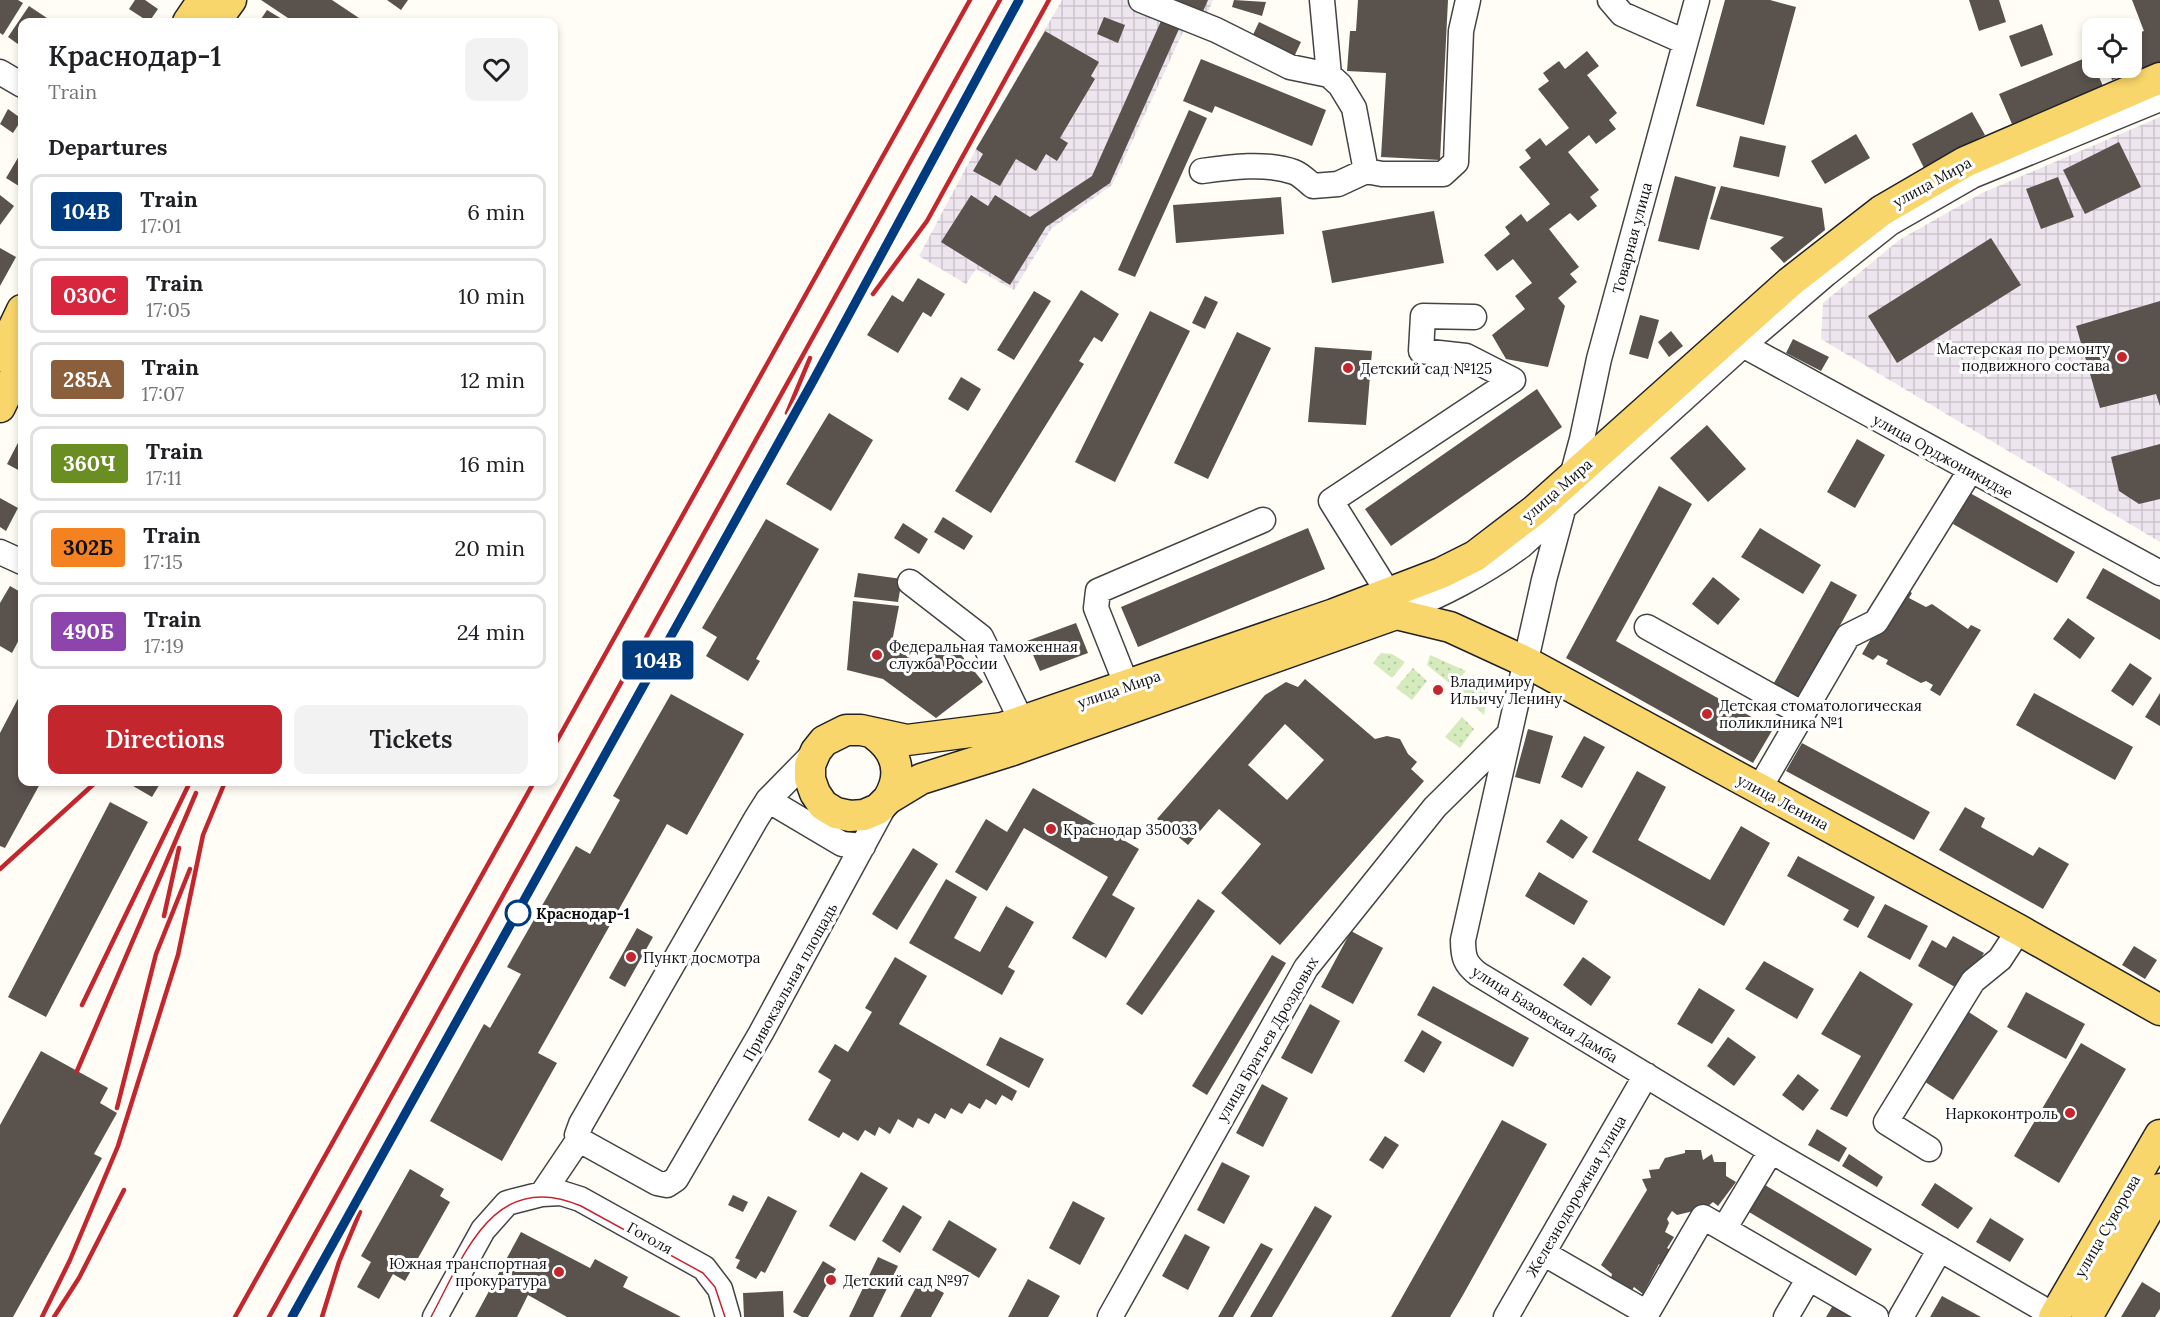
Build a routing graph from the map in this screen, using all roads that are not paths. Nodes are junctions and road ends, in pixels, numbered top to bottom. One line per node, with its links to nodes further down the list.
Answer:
1 (203, 0): 8 (main road)
2 (231, 0): 9 (main road)
3 (1141, 0): 12 (street)
4 (1322, 0): 12 (street)
5 (1468, 0): 17 (street)
6 (1610, 0): 10 (street)
7 (1697, 0): 10 (street, Товарная улица)
8 (191, 18)
9 (218, 18)
10 (1685, 42): 25 (street, Товарная улица)
11 (0, 72): 14 (street)
12 (1329, 75): 17 (street)
13 (2160, 78): 20 (main road, улица Мира)
14 (18, 83)
15 (2160, 99): 20 (street, улица Мира)
16 (1202, 171): 17 (street)
17 (1366, 171)
18 (1474, 317): 32 (street)
19 (18, 318): 21 (main road)
20 (1735, 341): 24 (street, улица Орджоникидзе); 25 (main road, улица Мира); 26 (street, улица Мира)
21 (0, 356)
22 (18, 369): 23 (main road)
23 (0, 407)
24 (1970, 471): 30 (street, улица Орджоникидзе); 36 (street)
25 (1571, 478): 26 (street, улица Базовская Дамба); 32 (main road, улица Мира)
26 (1562, 510): 32 (street, улица Мира); 34 (street, улица Базовская Дамба)
27 (1263, 520): 35 (street)
28 (0, 552): 29 (street)
29 (18, 559)
30 (2160, 573)
31 (910, 582): 37 (street)
32 (1393, 604): 34 (main road, улица Ленина); 35 (main road, улица Мира); 42 (main road, улица Мира)
33 (1647, 627): 36 (street)
34 (1526, 662): 38 (street, улица Базовская Дамба); 41 (main road, улица Ленина)
35 (1127, 686): 37 (main road, улица Мира)
36 (1803, 714): 41 (street)
37 (1022, 722): 39 (main road, улица Мира)
38 (1509, 734): 47 (street, улица Базовская Дамба); 61 (street, улица Братьев Дроздовых)
39 (875, 735): 40 (main road); 42 (main road)
40 (816, 751): 42 (main road); 43 (street)
41 (1759, 789): 45 (main road, улица Ленина)
42 (888, 799): 44 (street, Привокзальная площадь)
43 (768, 800): 44 (street); 49 (street)
44 (863, 846): 49 (street, Привокзальная площадь)
45 (2019, 930): 46 (main road, улица Ленина); 50 (street)
46 (2160, 1010)
47 (1646, 1075): 51 (street, улица Базовская Дамба); 56 (street, Железнодорожная улица)
48 (2160, 1135): 58 (main road, улица Суворова)
49 (579, 1139): 53 (street)
50 (1929, 1149)
51 (1771, 1151): 54 (street); 55 (street, улица Базовская Дамба)
52 (2160, 1190): 66 (main road, улица Суворова)
53 (542, 1194): 59 (street); 60 (street, Гоголя)
54 (1724, 1229): 56 (street); 57 (street)
55 (1940, 1249): 58 (street, улица Базовская Дамба); 65 (street)
56 (1543, 1253): 62 (street, Железнодорожная улица)
57 (1809, 1278): 63 (street); 64 (street)
58 (2055, 1316)
59 (435, 1317)
60 (728, 1317)
61 (1110, 1317)
62 (1506, 1317)
63 (1786, 1317)
64 (1876, 1317)
65 (1901, 1317)
66 (2086, 1317)

